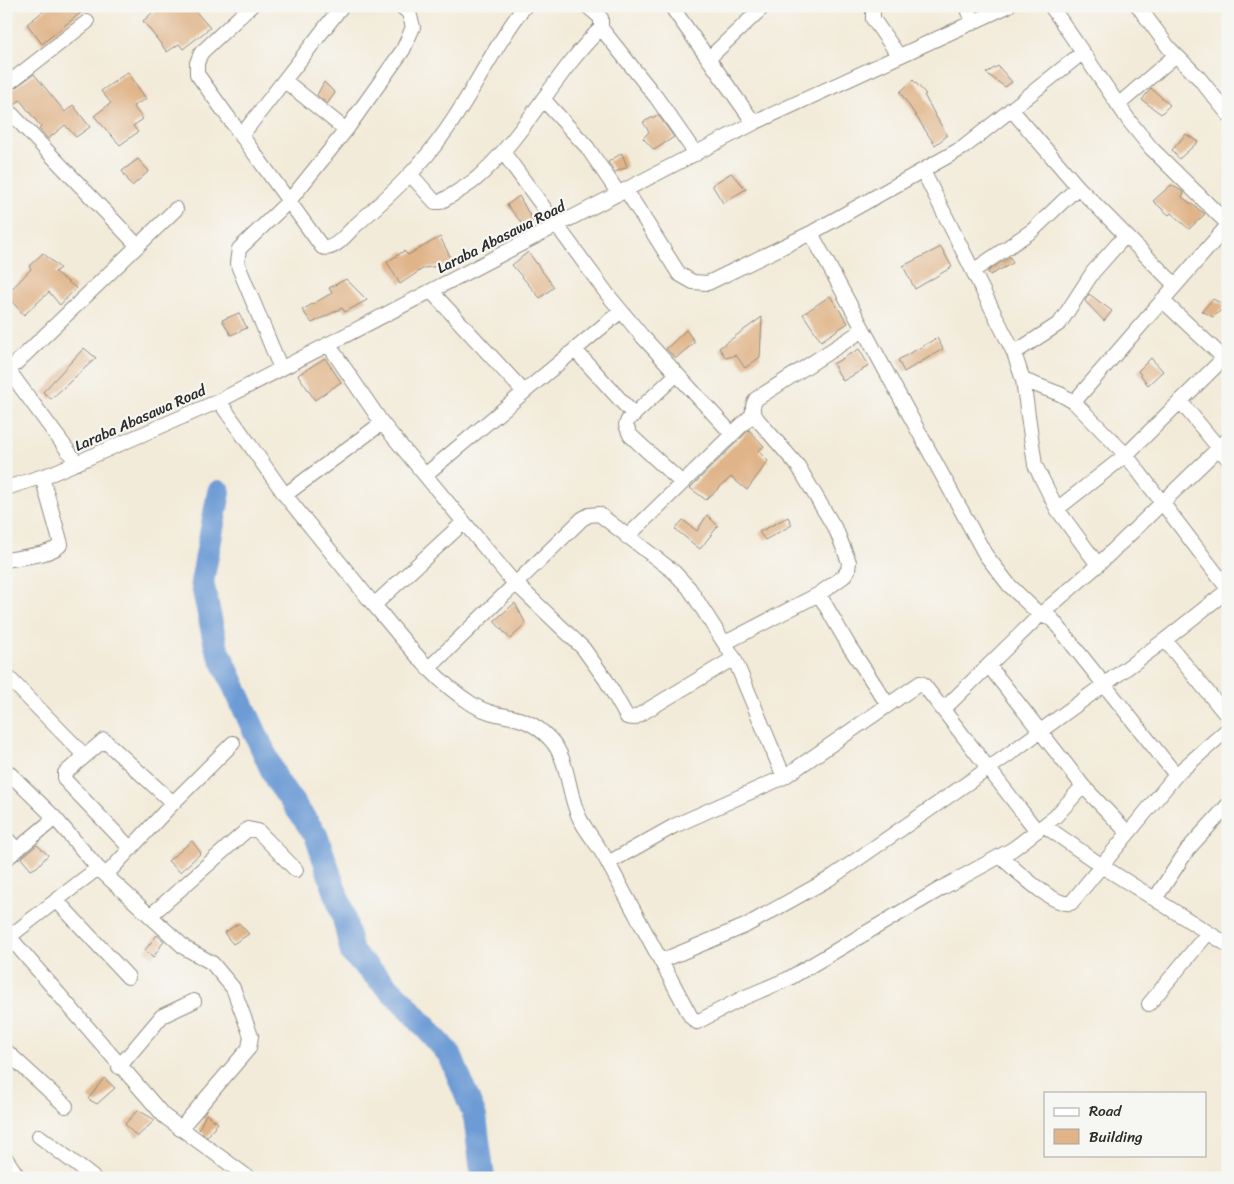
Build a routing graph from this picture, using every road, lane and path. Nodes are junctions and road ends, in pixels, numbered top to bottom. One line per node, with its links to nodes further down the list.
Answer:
1 (251, 6): 29 (street)
2 (342, 6): 20 (street)
3 (401, 6): 28 (street)
4 (525, 6): 33 (street)
5 (587, 6): 15 (street)
6 (671, 6): 19 (street)
7 (764, 6): 19 (street)
8 (873, 6): 17 (street)
9 (967, 6): 14 (street)
10 (1008, 6): 14 (street, Laraba Abasawa Road)
11 (1051, 6): 16 (street)
12 (1138, 6): 18 (street)
13 (87, 22): 21 (street)
14 (973, 23): 17 (street, Laraba Abasawa Road)
15 (601, 28): 22 (street); 31 (street)
16 (1082, 53): 23 (street); 25 (street)
17 (899, 56): 27 (street, Laraba Abasawa Road)
18 (1176, 56): 23 (street); 26 (street)
19 (708, 59): 27 (street)
20 (285, 81): 28 (street); 29 (street)
21 (6, 85)
22 (543, 99): 30 (street); 35 (street)
23 (1118, 105): 38 (street)
24 (6, 108): 42 (street)
25 (1011, 109): 32 (street); 34 (street)
26 (1228, 114)
27 (754, 123): 31 (street, Laraba Abasawa Road)
28 (346, 130): 36 (street)
29 (241, 136): 36 (street)
30 (503, 152): 33 (street); 39 (street)
31 (696, 154): 35 (street, Laraba Abasawa Road)
32 (923, 171): 40 (street); 43 (street)
33 (411, 174): 36 (street)
34 (1078, 187): 41 (street); 43 (street)
35 (622, 192): 39 (street, Laraba Abasawa Road); 40 (street)
36 (290, 200): 54 (street)
37 (176, 209): 42 (street)
38 (1228, 224): 44 (street)
39 (558, 226): 45 (street, Laraba Abasawa Road); 47 (street)
40 (811, 233): 48 (street)
41 (1125, 236): 44 (street); 51 (street)
42 (138, 246): 53 (street)
43 (973, 271): 51 (street)
44 (1175, 284): 46 (street)
45 (431, 291): 49 (street, Laraba Abasawa Road); 57 (street)
46 (1162, 300): 52 (street); 60 (street)
47 (621, 311): 50 (street); 55 (street)
48 (863, 330): 61 (street); 84 (street)
49 (328, 344): 54 (street, Laraba Abasawa Road); 63 (street)
50 (575, 350): 57 (street); 62 (street)
51 (1014, 353): 56 (street)
52 (1227, 358): 59 (street)
53 (8, 368): 68 (street)
54 (281, 369): 58 (street, Laraba Abasawa Road)
55 (677, 374): 62 (street); 64 (street)
56 (1022, 380): 60 (street); 75 (street)
57 (524, 392): 69 (street)
58 (219, 401): 68 (street, Laraba Abasawa Road); 73 (street)
59 (1180, 401): 65 (street); 66 (street)
60 (1074, 402): 66 (street)
61 (753, 414): 64 (street); 82 (street)
62 (634, 415): 71 (street)
63 (382, 423): 69 (street); 73 (street)
64 (732, 434): 71 (street)
65 (1223, 443): 67 (street); 74 (street)
66 (1126, 455): 74 (street); 75 (street)
67 (1228, 459)
68 (77, 463): 70 (street, Laraba Abasawa Road)
69 (424, 475): 76 (street)
70 (42, 476): 72 (street, Laraba Abasawa Road); 78 (street)
71 (682, 482): 77 (street)
72 (6, 488)
73 (286, 495): 83 (street)
74 (1163, 502): 79 (street); 81 (street)
75 (1058, 509): 79 (street)
76 (464, 522): 80 (street); 83 (street)
77 (627, 537): 80 (street); 86 (street)
78 (6, 560)
79 (1098, 565): 84 (street)
80 (516, 583): 87 (street); 89 (street)
81 (1228, 590): 85 (street)
82 (819, 594): 86 (street); 92 (street)
83 (374, 605): 89 (street)
84 (1040, 615): 88 (street); 91 (street)
85 (1165, 640): 91 (street); 94 (street)
86 (725, 643): 87 (street)
87 (734, 658): 102 (street)
88 (989, 666): 93 (street); 96 (street)
89 (428, 669): 113 (street)
90 (6, 675): 98 (street)
91 (1105, 684): 96 (street); 101 (street)
92 (888, 705): 93 (street); 102 (street)
93 (942, 707): 99 (street)
94 (1228, 717)
95 (1228, 728): 101 (street)
96 (1039, 732): 99 (street); 103 (street)
97 (233, 743): 104 (street)
98 (84, 755): 104 (street); 110 (street)
99 (988, 769): 107 (street); 123 (street)
100 (6, 770): 106 (street)
101 (1176, 775): 108 (street)
102 (784, 777): 113 (street)
103 (1083, 786): 107 (street); 108 (street)
104 (173, 803): 110 (street)
105 (1228, 805): 117 (street)
106 (55, 818): 111 (street); 116 (street)
107 (1041, 828): 112 (street); 114 (street)
108 (1128, 833): 114 (street)
109 (6, 838): 111 (street)
110 (131, 849): 116 (street)
111 (11, 855)
112 (1000, 856): 114 (street); 123 (street)
113 (608, 863): 123 (street)
114 (1102, 866): 117 (street)
115 (296, 870): 119 (street)
116 (102, 871): 118 (street); 119 (street)
117 (1154, 899): 120 (street)
118 (56, 900): 121 (street); 124 (street)
119 (150, 916): 130 (street)
120 (1208, 933): 122 (street); 126 (street)
121 (9, 941): 128 (street)
122 (1228, 945)
123 (661, 961)
124 (128, 978)
125 (194, 1001): 128 (street)
126 (1149, 1004)
127 (6, 1051): 129 (street)
128 (120, 1067): 130 (street)
129 (66, 1106)
130 (180, 1129): 133 (street)
131 (39, 1136): 135 (street)
132 (6, 1159): 134 (street)
133 (240, 1175)
134 (19, 1178)
135 (94, 1178)

